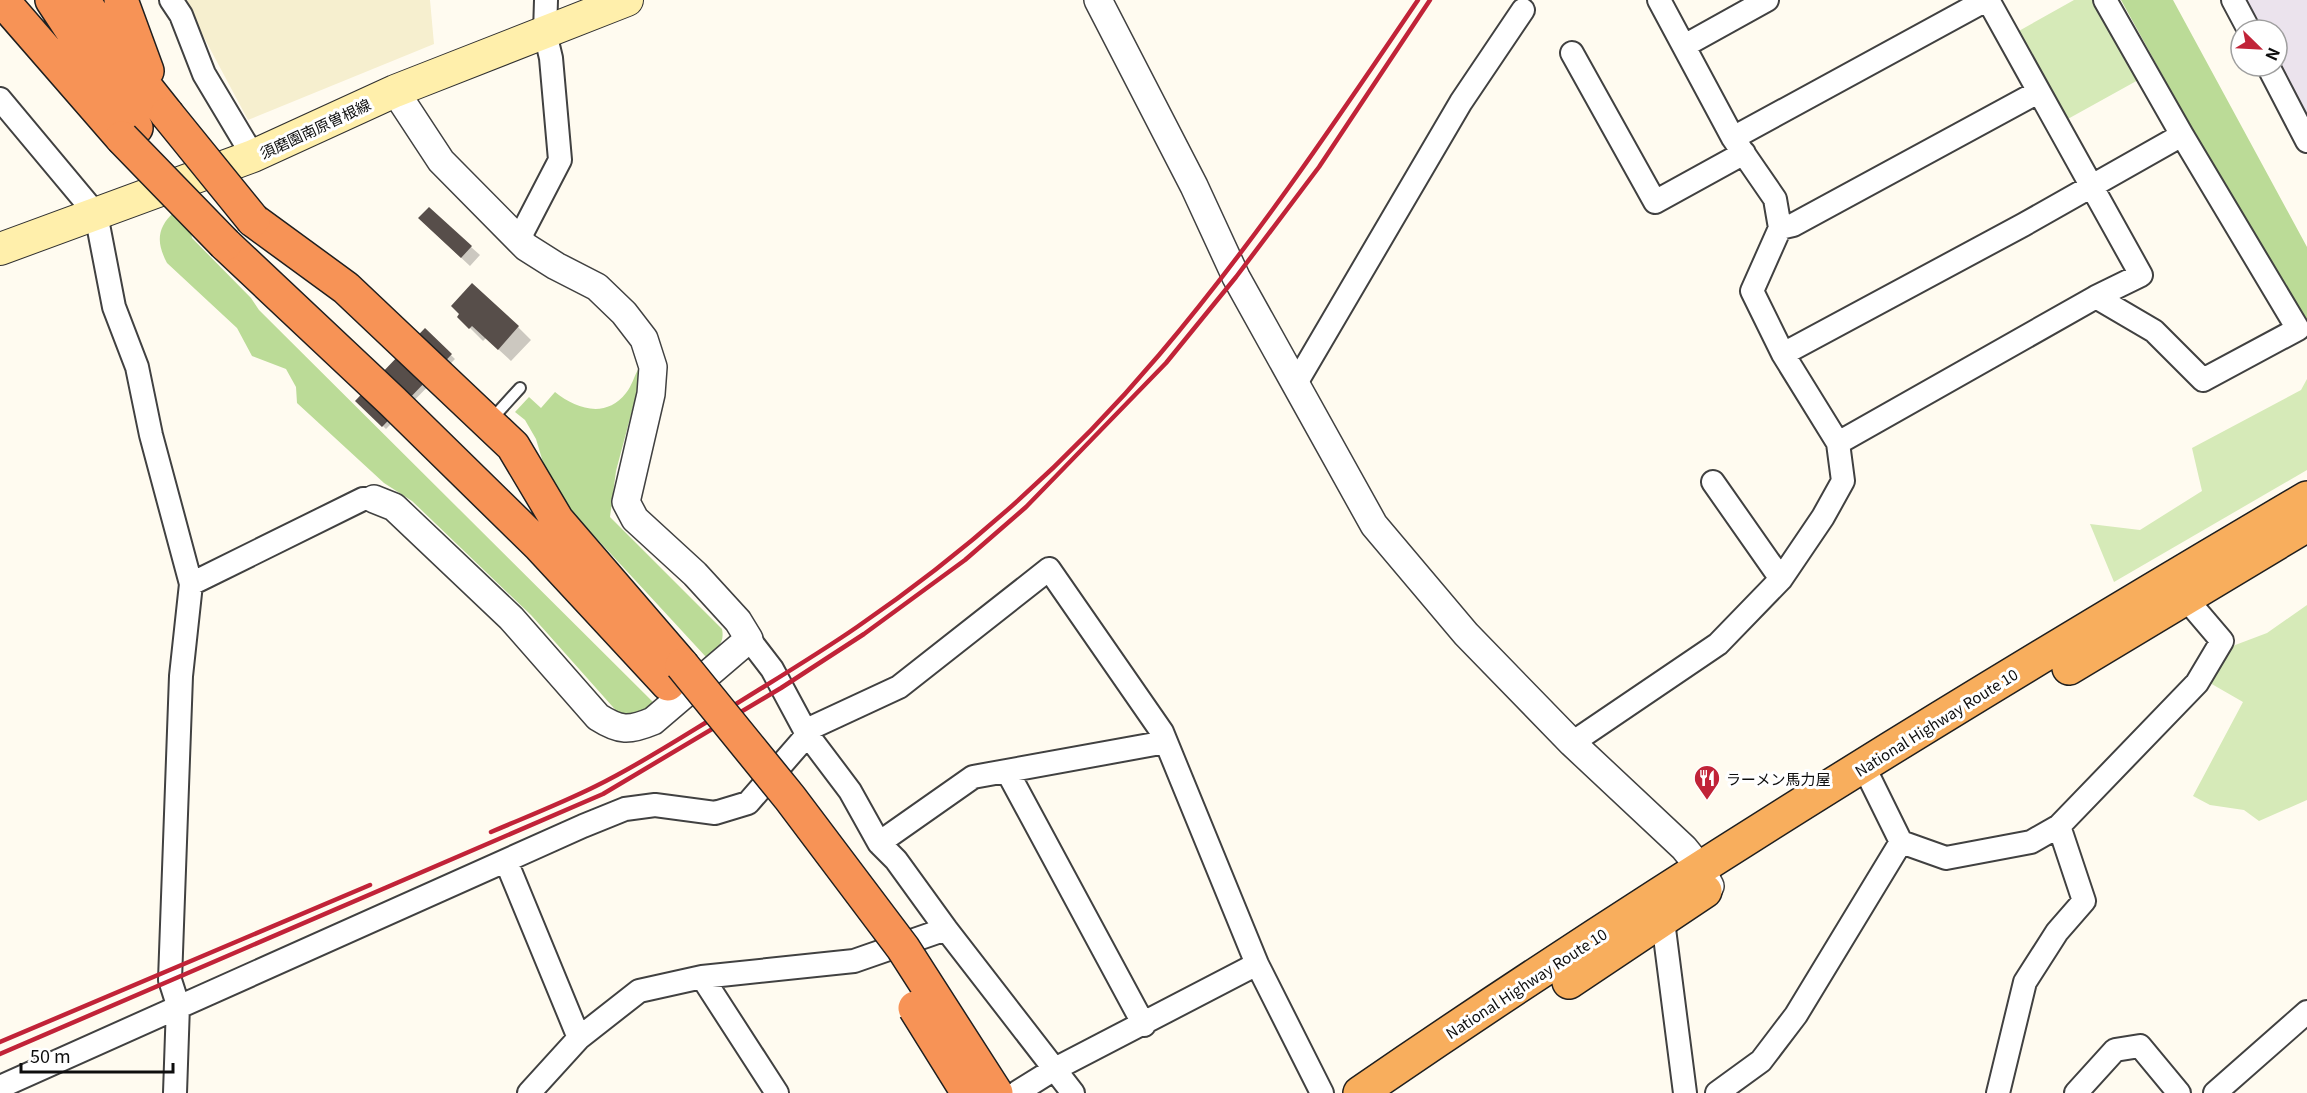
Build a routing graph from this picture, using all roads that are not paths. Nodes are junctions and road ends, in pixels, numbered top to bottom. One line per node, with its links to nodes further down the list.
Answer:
1 (2, 0): 24 (highway)
2 (52, 0): 24 (highway)
3 (83, 0): 23 (highway)
4 (121, 0): 23 (highway)
5 (171, 0): 28 (street)
6 (546, 0): 16 (street)
7 (627, 0): 16 (main road, 須磨園南原曽根線)
8 (1098, 0): 36 (street)
9 (1659, 0): 17 (street)
10 (1767, 0): 17 (street)
11 (1988, 0): 21 (street); 27 (street)
12 (2105, 0): 25 (street)
13 (2233, 0): 15 (street)
14 (1523, 10): 36 (street)
15 (2243, 18)
16 (545, 33): 20 (main road, 須磨園南原曽根線); 32 (street)
17 (1684, 46): 27 (street)
18 (1572, 53): 27 (street)
19 (2274, 78): 26 (street)
20 (395, 91): 28 (main road, 須磨園南原曽根線); 32 (street)
21 (2038, 92): 29 (street); 31 (street)
22 (0, 99): 30 (street)
23 (167, 114): 38 (highway, bridge)
24 (130, 134): 48 (highway, bridge)
25 (2182, 135): 29 (street); 34 (street)
26 (2307, 141)
27 (1738, 145): 31 (street)
28 (253, 156): 30 (main road, 須磨園南原曽根線)
29 (2090, 187): 34 (street); 35 (street)
30 (96, 214): 33 (main road, 須磨園南原曽根線); 45 (street)
31 (1780, 228): 35 (street)
32 (519, 239): 47 (street)
33 (0, 249)
34 (2096, 297): 39 (street)
35 (1783, 354): 39 (street)
36 (1295, 385): 51 (street)
37 (520, 388): 38 (lane)
38 (489, 422): 48 (highway)
39 (1838, 443): 44 (street)
40 (1713, 482): 44 (street)
41 (2307, 498): 46 (highway, National Highway Route 10)
42 (374, 499): 45 (street); 47 (street)
43 (2307, 525): 46 (highway, National Highway Route 10)
44 (1781, 579): 51 (street)
45 (192, 584): 63 (street)
46 (2177, 588): 53 (highway, National Highway Route 10); 54 (street)
47 (749, 639): 49 (street)
48 (675, 674): 72 (highway, bridge); 73 (highway, bridge)
49 (807, 734): 50 (street); 56 (street); 57 (street)
50 (1166, 742): 52 (street); 61 (street)
51 (1572, 743): 58 (street)
52 (1007, 771): 56 (street); 65 (street)
53 (1869, 776): 55 (street); 58 (highway, National Highway Route 10)
54 (2059, 826): 55 (street); 81 (street)
55 (1901, 842): 80 (street)
56 (879, 843): 60 (street)
57 (506, 861): 63 (street); 66 (street)
58 (1706, 878): 59 (highway, National Highway Route 10); 77 (highway, National Highway Route 10)
59 (1663, 921): 78 (highway, National Highway Route 10); 79 (street)
60 (946, 929): 62 (street); 67 (street)
61 (1257, 964): 65 (street); 76 (street)
62 (702, 977): 66 (street); 71 (street)
63 (178, 1005): 68 (street); 69 (street)
64 (2307, 1012): 84 (street)
65 (1144, 1025): 67 (street)
66 (579, 1038): 70 (street)
67 (1053, 1070): 74 (street); 75 (street)
68 (0, 1087)
69 (175, 1093)
70 (529, 1093)
71 (777, 1093)
72 (969, 1093)
73 (996, 1093)
74 (1016, 1093)
75 (1073, 1093)
76 (1322, 1093)
77 (1360, 1093)
78 (1397, 1093)
79 (1685, 1093)
80 (1717, 1093)
81 (1998, 1093)
82 (2076, 1093): 83 (street)
83 (2179, 1093)
84 (2215, 1093)

